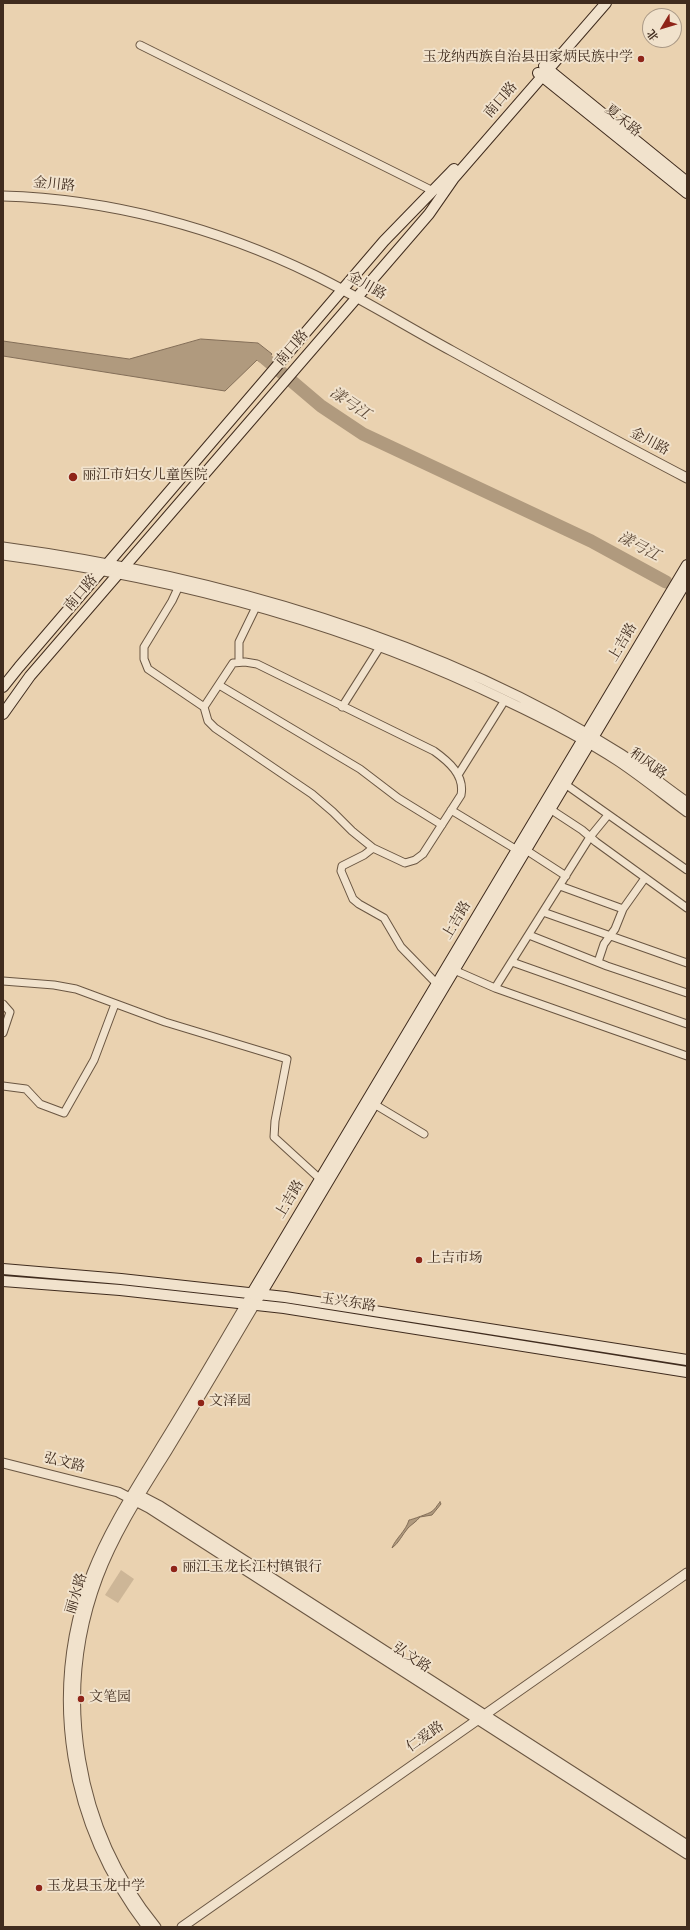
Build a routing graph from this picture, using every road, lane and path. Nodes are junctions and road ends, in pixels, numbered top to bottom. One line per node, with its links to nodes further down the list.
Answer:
1 (599, 3): 4 (main road, 南口路)
2 (606, 3): 4 (main road, 南口路)
3 (140, 45): 6 (street)
4 (544, 71): 5 (main road, 夏禾路); 6 (main road, 南口路); 7 (main road, 夏禾路); 10 (main road, 南口路)
5 (687, 182)
6 (433, 191): 9 (main road, 南口路)
7 (687, 193)
8 (3, 196): 9 (street, 金川路)
9 (342, 290): 10 (street, 金川路); 15 (main road, 南口路)
10 (356, 297): 11 (street, 金川路); 16 (main road, 南口路)
11 (687, 478)
12 (3, 547): 15 (street)
13 (3, 555): 15 (street)
14 (687, 565): 28 (main road, 上吉路)
15 (104, 567): 16 (street); 23 (main road, 南口路)
16 (121, 570): 18 (street); 27 (main road, 南口路); 28 (street)
17 (687, 580): 28 (main road, 上吉路)
18 (178, 586): 19 (street); 25 (street)
19 (256, 607): 20 (street); 21 (street)
20 (380, 646): 24 (street); 26 (street)
21 (239, 662): 22 (street); 26 (street)
22 (219, 685): 25 (street); 36 (street)
23 (3, 687)
24 (505, 700): 28 (street); 29 (street)
25 (204, 707): 38 (street)
26 (342, 707): 29 (street)
27 (3, 714)
28 (588, 740): 30 (main road, 上吉路); 31 (street, 和风路); 34 (street, 和风路); 39 (main road, 上吉路)
29 (458, 775): 33 (street)
30 (565, 784): 32 (main road, 上吉路); 35 (street)
31 (687, 802)
32 (550, 809): 37 (street); 39 (main road, 上吉路)
33 (452, 810): 36 (street); 39 (street)
34 (687, 812)
35 (608, 815): 37 (street); 40 (street)
36 (442, 825): 38 (street)
37 (590, 837): 41 (street); 42 (street)
38 (373, 848): 54 (street)
39 (521, 850): 41 (street); 52 (main road, 上吉路); 54 (main road, 上吉路)
40 (687, 870)
41 (566, 876): 43 (street)
42 (645, 878): 44 (street); 45 (street)
43 (560, 886): 45 (street); 46 (street)
44 (687, 908)
45 (623, 909): 48 (street)
46 (543, 912): 47 (street); 48 (street)
47 (529, 935): 49 (street); 50 (street)
48 (610, 936): 50 (street); 51 (street)
49 (512, 962): 55 (street); 59 (street)
50 (598, 962): 56 (street)
51 (687, 963)
52 (454, 970): 55 (street); 63 (main road, 上吉路)
53 (3, 980): 58 (street)
54 (437, 984): 65 (main road, 上吉路)
55 (495, 988): 61 (street)
56 (687, 993)
57 (3, 1004): 60 (street)
58 (115, 1004): 62 (street); 65 (street)
59 (687, 1024)
60 (3, 1033)
61 (686, 1053)
62 (3, 1086)
63 (374, 1104): 64 (street); 68 (main road, 上吉路)
64 (424, 1134)
65 (320, 1179): 68 (main road, 上吉路)
66 (3, 1270): 68 (main road, 玉兴东路)
67 (3, 1281): 69 (main road, 玉兴东路)
68 (256, 1293): 69 (street, 丽水路); 70 (main road, 玉兴东路)
69 (250, 1304): 71 (main road, 玉兴东路); 73 (street, 丽水路)
70 (687, 1360)
71 (687, 1372)
72 (3, 1463): 73 (street, 弘文路)
73 (135, 1497): 75 (street, 弘文路); 78 (street, 丽水路); 79 (street, 丽水路)
74 (687, 1573): 75 (street, 仁爱路)
75 (480, 1716): 76 (street, 弘文路); 77 (street, 弘文路); 80 (street, 仁爱路)
76 (687, 1845)
77 (687, 1854)
78 (147, 1927)
79 (156, 1927)
80 (182, 1927)

